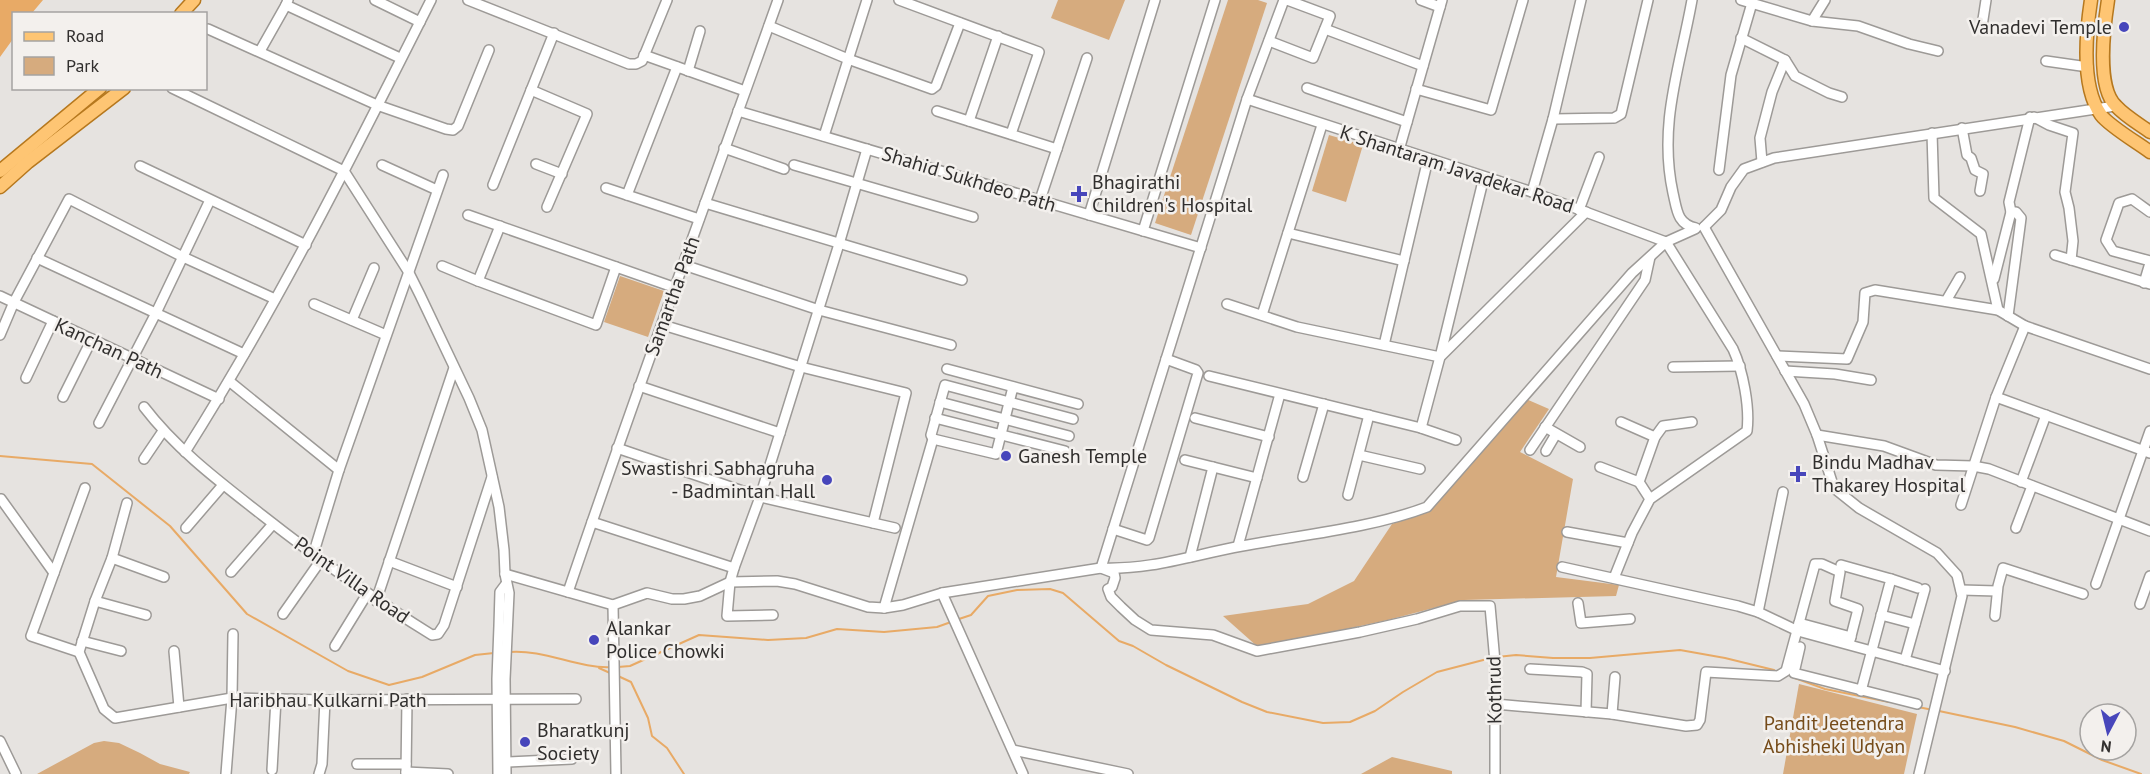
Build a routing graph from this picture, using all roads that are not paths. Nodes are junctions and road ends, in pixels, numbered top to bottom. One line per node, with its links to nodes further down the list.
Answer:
1 (194, 0): 25 (main road)
2 (376, 0): 27 (street)
3 (431, 0): 27 (street)
4 (468, 0): 34 (street)
5 (667, 0): 41 (street)
6 (778, 0): 29 (street, Samartha Path)
7 (867, 0): 43 (street)
8 (899, 0): 28 (street)
9 (1155, 0): 110 (street)
10 (1215, 0): 115 (street)
11 (1286, 0): 32 (street); 37 (street)
12 (1421, 0): 24 (street)
13 (1523, 0): 52 (street)
14 (1581, 0): 66 (street)
15 (1648, 0): 66 (street)
16 (1692, 0): 114 (street)
17 (1742, 0): 23 (street)
18 (1825, 0): 26 (street)
19 (1986, 0): 30 (street)
20 (2091, 0): 49 (main road)
21 (2108, 0): 61 (main road)
22 (287, 2): 39 (street); 42 (street)
23 (1752, 3): 26 (street); 36 (street)
24 (1441, 4): 47 (street)
25 (183, 12)
26 (1812, 21): 40 (street)
27 (420, 22): 42 (street)
28 (960, 22): 35 (street); 43 (street)
29 (769, 26): 43 (street); 57 (street, Samartha Path)
30 (1982, 26)
31 (208, 29): 39 (street)
32 (1325, 29): 37 (street); 47 (street)
33 (700, 31): 50 (street)
34 (554, 33): 41 (street); 56 (street)
35 (998, 36): 67 (street); 73 (street)
36 (1742, 38): 45 (street); 88 (street)
37 (1269, 41): 59 (street)
38 (489, 50): 60 (street)
39 (260, 51): 60 (street)
40 (1938, 51)
41 (644, 55): 48 (street)
42 (400, 58): 60 (street)
43 (848, 58): 74 (street)
44 (1087, 58): 77 (street)
45 (1785, 60): 58 (street); 82 (street)
46 (2046, 60): 49 (street)
47 (1423, 66): 52 (street)
48 (677, 67): 50 (street); 101 (street)
49 (2088, 67): 62 (main road)
50 (688, 71): 57 (street)
51 (1307, 88): 68 (street)
52 (1416, 89): 68 (street)
53 (98, 90): 89 (main road)
54 (121, 90): 96 (main road)
55 (176, 90): 90 (street)
56 (531, 90): 91 (street); 95 (street)
57 (745, 91): 63 (street, Samartha Path)
58 (1842, 97)
59 (1247, 99): 69 (street, K Shantaram Javadekar Road); 120 (street)
60 (378, 105): 90 (street)
61 (2115, 106): 62 (street); 71 (main road)
62 (2097, 108): 65 (street); 79 (main road)
63 (738, 111): 74 (street, Shahid Sukhdeo Path); 75 (street, Samartha Path)
64 (937, 111): 67 (street)
65 (2032, 117): 70 (street); 107 (street); 125 (street)
66 (1553, 119): 100 (street)
67 (969, 121): 73 (street)
68 (1407, 122): 78 (street)
69 (1322, 125): 78 (street, K Shantaram Javadekar Road); 116 (street)
70 (1962, 128): 72 (street); 99 (street)
71 (2150, 132)
72 (1932, 133): 82 (street); 137 (street)
73 (1011, 134): 77 (street)
74 (824, 136): 76 (street, Shahid Sukhdeo Path)
75 (724, 148): 87 (street); 104 (street, Samartha Path)
76 (867, 149): 94 (street); 103 (street, Shahid Sukhdeo Path)
77 (1057, 149): 103 (street)
78 (1399, 150): 81 (street, K Shantaram Javadekar Road)
79 (2150, 152)
80 (1599, 157): 106 (street)
81 (1428, 159): 93 (street, K Shantaram Javadekar Road); 126 (street)
82 (1761, 162): 114 (street)
83 (536, 164): 91 (street)
84 (382, 165): 98 (street)
85 (794, 165): 94 (street)
86 (140, 166): 102 (street)
87 (784, 170)
88 (1719, 170)
89 (0, 171)
90 (344, 171): 119 (street); 132 (street)
91 (561, 174): 105 (street)
92 (442, 175): 98 (street)
93 (1484, 177): 100 (street, K Shantaram Javadekar Road); 160 (street)
94 (857, 184): 111 (street); 118 (street)
95 (493, 185)
96 (0, 187)
97 (606, 188): 101 (street)
98 (437, 190): 132 (street)
99 (1980, 191)
100 (1532, 192): 106 (street, K Shantaram Javadekar Road)
101 (627, 195): 112 (street)
102 (210, 200): 119 (street); 122 (street)
103 (1040, 200): 110 (street, Shahid Sukhdeo Path)
104 (705, 203): 112 (street, Samartha Path); 118 (street)
105 (547, 207)
106 (1582, 211): 117 (street, K Shantaram Javadekar Road); 160 (street)
107 (2011, 212): 137 (street); 149 (street)
108 (2150, 212): 127 (street)
109 (468, 214): 113 (street)
110 (1089, 215): 115 (street, Shahid Sukhdeo Path)
111 (973, 217)
112 (699, 219): 128 (street, Samartha Path)
113 (500, 226): 130 (street); 135 (street)
114 (1700, 228): 117 (street); 161 (street)
115 (1143, 231): 120 (street, Shahid Sukhdeo Path)
116 (1288, 233): 126 (street); 148 (street)
117 (1666, 242): 123 (street); 164 (street)
118 (840, 244): 134 (street); 145 (street)
119 (306, 245): 140 (street)
120 (1201, 248): 163 (street)
121 (2055, 255): 125 (street)
122 (183, 257): 124 (street); 140 (street); 147 (street)
123 (1650, 257): 195 (street); 249 (street)
124 (37, 258): 142 (street); 147 (street)
125 (2071, 260): 136 (street)
126 (1404, 261): 158 (street)
127 (2150, 262): 136 (street)
128 (684, 265): 138 (street, Samartha Path); 145 (street)
129 (442, 266): 135 (street)
130 (616, 267): 135 (street); 138 (street)
131 (374, 268): 150 (street)
132 (408, 271): 155 (street); 167 (street)
133 (1960, 277): 141 (street)
134 (962, 280)
135 (478, 282)
136 (2147, 283)
137 (1993, 284): 146 (street)
138 (676, 288): 152 (street, Samartha Path)
139 (0, 296): 142 (street, Kanchan Path)
140 (275, 299): 159 (street)
141 (1946, 301): 146 (street); 161 (street)
142 (14, 302): 151 (street, Kanchan Path); 154 (street)
143 (1227, 303): 148 (street)
144 (314, 304): 150 (street)
145 (819, 310): 157 (street); 165 (street)
146 (1998, 310): 149 (street)
147 (156, 313): 159 (street); 162 (street)
148 (1262, 315): 158 (street)
149 (2008, 316): 153 (street)
150 (352, 320): 155 (street)
151 (53, 321): 156 (street, Kanchan Path); 172 (street)
152 (663, 325): 165 (street); 175 (street, Samartha Path)
153 (2025, 326): 169 (street); 179 (street)
154 (0, 334)
155 (386, 335): 222 (street)
156 (92, 339): 162 (street, Kanchan Path); 178 (street)
157 (951, 345)
158 (1384, 345): 160 (street)
159 (244, 354): 174 (street)
160 (1440, 357): 196 (street)
161 (1777, 357): 170 (street)
162 (133, 359): 180 (street, Kanchan Path); 194 (street)
163 (1166, 359): 245 (street); 245 (street)
164 (1740, 366): 166 (street); 235 (street)
165 (801, 367): 199 (street); 240 (street)
166 (1673, 367)
167 (454, 368): 223 (street); 253 (street)
168 (947, 369): 176 (street)
169 (2150, 369)
170 (1785, 371): 173 (street); 202 (street)
171 (1209, 376): 177 (street)
172 (26, 378)
173 (1871, 380)
174 (229, 381): 180 (street); 222 (street)
175 (639, 386): 199 (street); 209 (street, Samartha Path)
176 (1013, 387): 181 (street); 183 (street)
177 (1280, 394): 184 (street); 204 (street)
178 (63, 396)
179 (1996, 397): 187 (street); 218 (street)
180 (219, 399): 213 (street)
181 (1010, 401): 182 (street); 190 (street); 191 (street)
182 (940, 402): 188 (street); 190 (street)
183 (1078, 404)
184 (1324, 404): 186 (street); 224 (street)
185 (144, 407): 198 (street, Point Villa Road)
186 (1369, 415): 196 (street); 215 (street)
187 (2046, 416): 214 (street); 227 (street)
188 (935, 418): 201 (street); 206 (street)
189 (1195, 418): 204 (street)
190 (1005, 420): 201 (street); 203 (street)
191 (1073, 420)
192 (1621, 422): 205 (street)
193 (1692, 422): 205 (street)
194 (99, 423)
195 (1545, 427): 200 (street); 210 (street)
196 (1421, 428): 207 (street)
197 (2150, 430): 214 (street)
198 (163, 431): 213 (street, Point Villa Road); 216 (street)
199 (780, 433): 234 (street)
200 (1556, 434): 208 (street); 212 (street)
201 (1001, 435): 206 (street); 211 (street)
202 (1817, 435): 218 (street); 268 (street)
203 (1069, 436)
204 (1269, 437): 225 (street)
205 (1655, 437): 226 (street)
206 (933, 439): 279 (street)
207 (1456, 440)
208 (1580, 447)
209 (617, 448): 234 (street); 239 (street, Samartha Path)
210 (1530, 450)
211 (1065, 451)
212 (1546, 451)
213 (185, 452): 228 (street, Point Villa Road)
214 (2146, 452): 238 (street)
215 (1359, 455): 221 (street); 232 (street)
216 (144, 459)
217 (1185, 460): 219 (street)
218 (1973, 465): 227 (street); 237 (street)
219 (1213, 467): 225 (street); 250 (street)
220 (1600, 467): 226 (street)
221 (1419, 469)
222 (339, 470): 252 (street)
223 (493, 475): 263 (street); 267 (street, Point Villa Road)
224 (1303, 477)
225 (1257, 478): 249 (street)
226 (1639, 482): 235 (street)
227 (2022, 482): 229 (street)
228 (223, 485): 241 (street, Point Villa Road); 242 (street)
229 (2032, 486): 238 (street); 244 (street)
230 (85, 488): 259 (street)
231 (1783, 492): 280 (street)
232 (1348, 495)
233 (4, 497): 259 (street)
234 (760, 497): 240 (street); 256 (street)
235 (1650, 499): 248 (street)
236 (127, 503): 251 (street)
237 (1961, 505)
238 (2119, 520): 246 (street); 266 (street)
239 (592, 522): 256 (street); 270 (street, Samartha Path)
240 (873, 523): 243 (street)
241 (273, 524): 252 (street, Point Villa Road); 258 (street)
242 (186, 528)
243 (895, 528)
244 (2016, 528)
245 (1113, 529): 257 (street)
246 (2150, 531)
247 (1567, 532): 248 (street)
248 (1628, 543): 262 (street)
249 (1238, 546): 250 (street)
250 (1190, 557): 257 (street)
251 (112, 558): 261 (street); 274 (street)
252 (317, 558): 272 (street, Point Villa Road); 281 (street)
253 (389, 561): 267 (street); 275 (street)
254 (1841, 565): 264 (street)
255 (1562, 567): 262 (street)
256 (734, 568): 265 (street)
257 (1101, 568): 271 (street); 309 (street, Kothrud)
258 (231, 572)
259 (54, 573): 297 (street)
260 (2150, 576): 277 (street)
261 (164, 577)
262 (1614, 578): 280 (street)
263 (505, 579): 270 (street); 306 (street)
264 (1891, 579): 284 (street); 287 (street)
265 (730, 582): 278 (street); 279 (street); 283 (street)
266 (2096, 584)
267 (457, 587): 275 (street, Point Villa Road)
268 (1961, 590): 269 (street); 300 (street)
269 (1997, 591): 273 (street); 285 (street)
270 (568, 592): 278 (street)
271 (942, 593): 279 (street); 315 (street)
272 (367, 594): 275 (street, Point Villa Road); 292 (street)
273 (2083, 594)
274 (95, 601): 282 (street); 290 (street)
275 (376, 601)
276 (1578, 603): 286 (street)
277 (2140, 604)
278 (613, 605): 327 (street)
279 (884, 608)
280 (1758, 612): 288 (street)
281 (283, 614)
282 (146, 615)
283 (773, 615)
284 (1881, 615): 287 (street); 294 (street)
285 (1995, 616)
286 (1630, 619)
287 (1915, 624): 298 (street)
288 (1798, 627): 291 (street); 291 (street); 313 (street)
289 (233, 634): 303 (street)
290 (82, 641): 295 (street); 297 (street)
291 (1850, 641): 294 (street)
292 (335, 646)
293 (1800, 647): 302 (street)
294 (1871, 650): 298 (street); 302 (street)
295 (120, 651)
296 (174, 651): 311 (street)
297 (79, 652): 311 (street, Haribhau Kulkarni Path)
298 (1905, 660): 300 (street)
299 (1530, 669): 312 (street)
300 (1945, 671): 331 (street)
301 (1615, 676): 313 (street)
302 (1861, 691): 310 (street)
303 (232, 698): 304 (street, Haribhau Kulkarni Path); 311 (street, Haribhau Kulkarni Path); 322 (street)
304 (276, 699): 308 (street, Haribhau Kulkarni Path); 319 (street)
305 (407, 699): 306 (street, Haribhau Kulkarni Path); 308 (street, Haribhau Kulkarni Path); 320 (street)
306 (501, 699): 307 (street, Haribhau Kulkarni Path); 317 (street); 325 (street)
307 (576, 699)
308 (325, 700): 323 (street)
309 (1495, 704): 312 (street); 330 (street, Kothrud)
310 (1917, 704)
311 (179, 707)
312 (1586, 712): 313 (street)
313 (1612, 714)
314 (0, 741): 321 (street)
315 (1013, 750): 328 (street); 329 (street)
316 (572, 759): 317 (street)
317 (506, 762): 326 (street)
318 (357, 764): 320 (street)
319 (272, 770)
320 (406, 770): 324 (street)
321 (16, 774)
322 (226, 774)
323 (319, 774)
324 (448, 774)
325 (498, 774)
326 (506, 774)
327 (616, 774)
328 (1023, 774)
329 (1128, 774)
330 (1495, 774)
331 (1919, 774)

